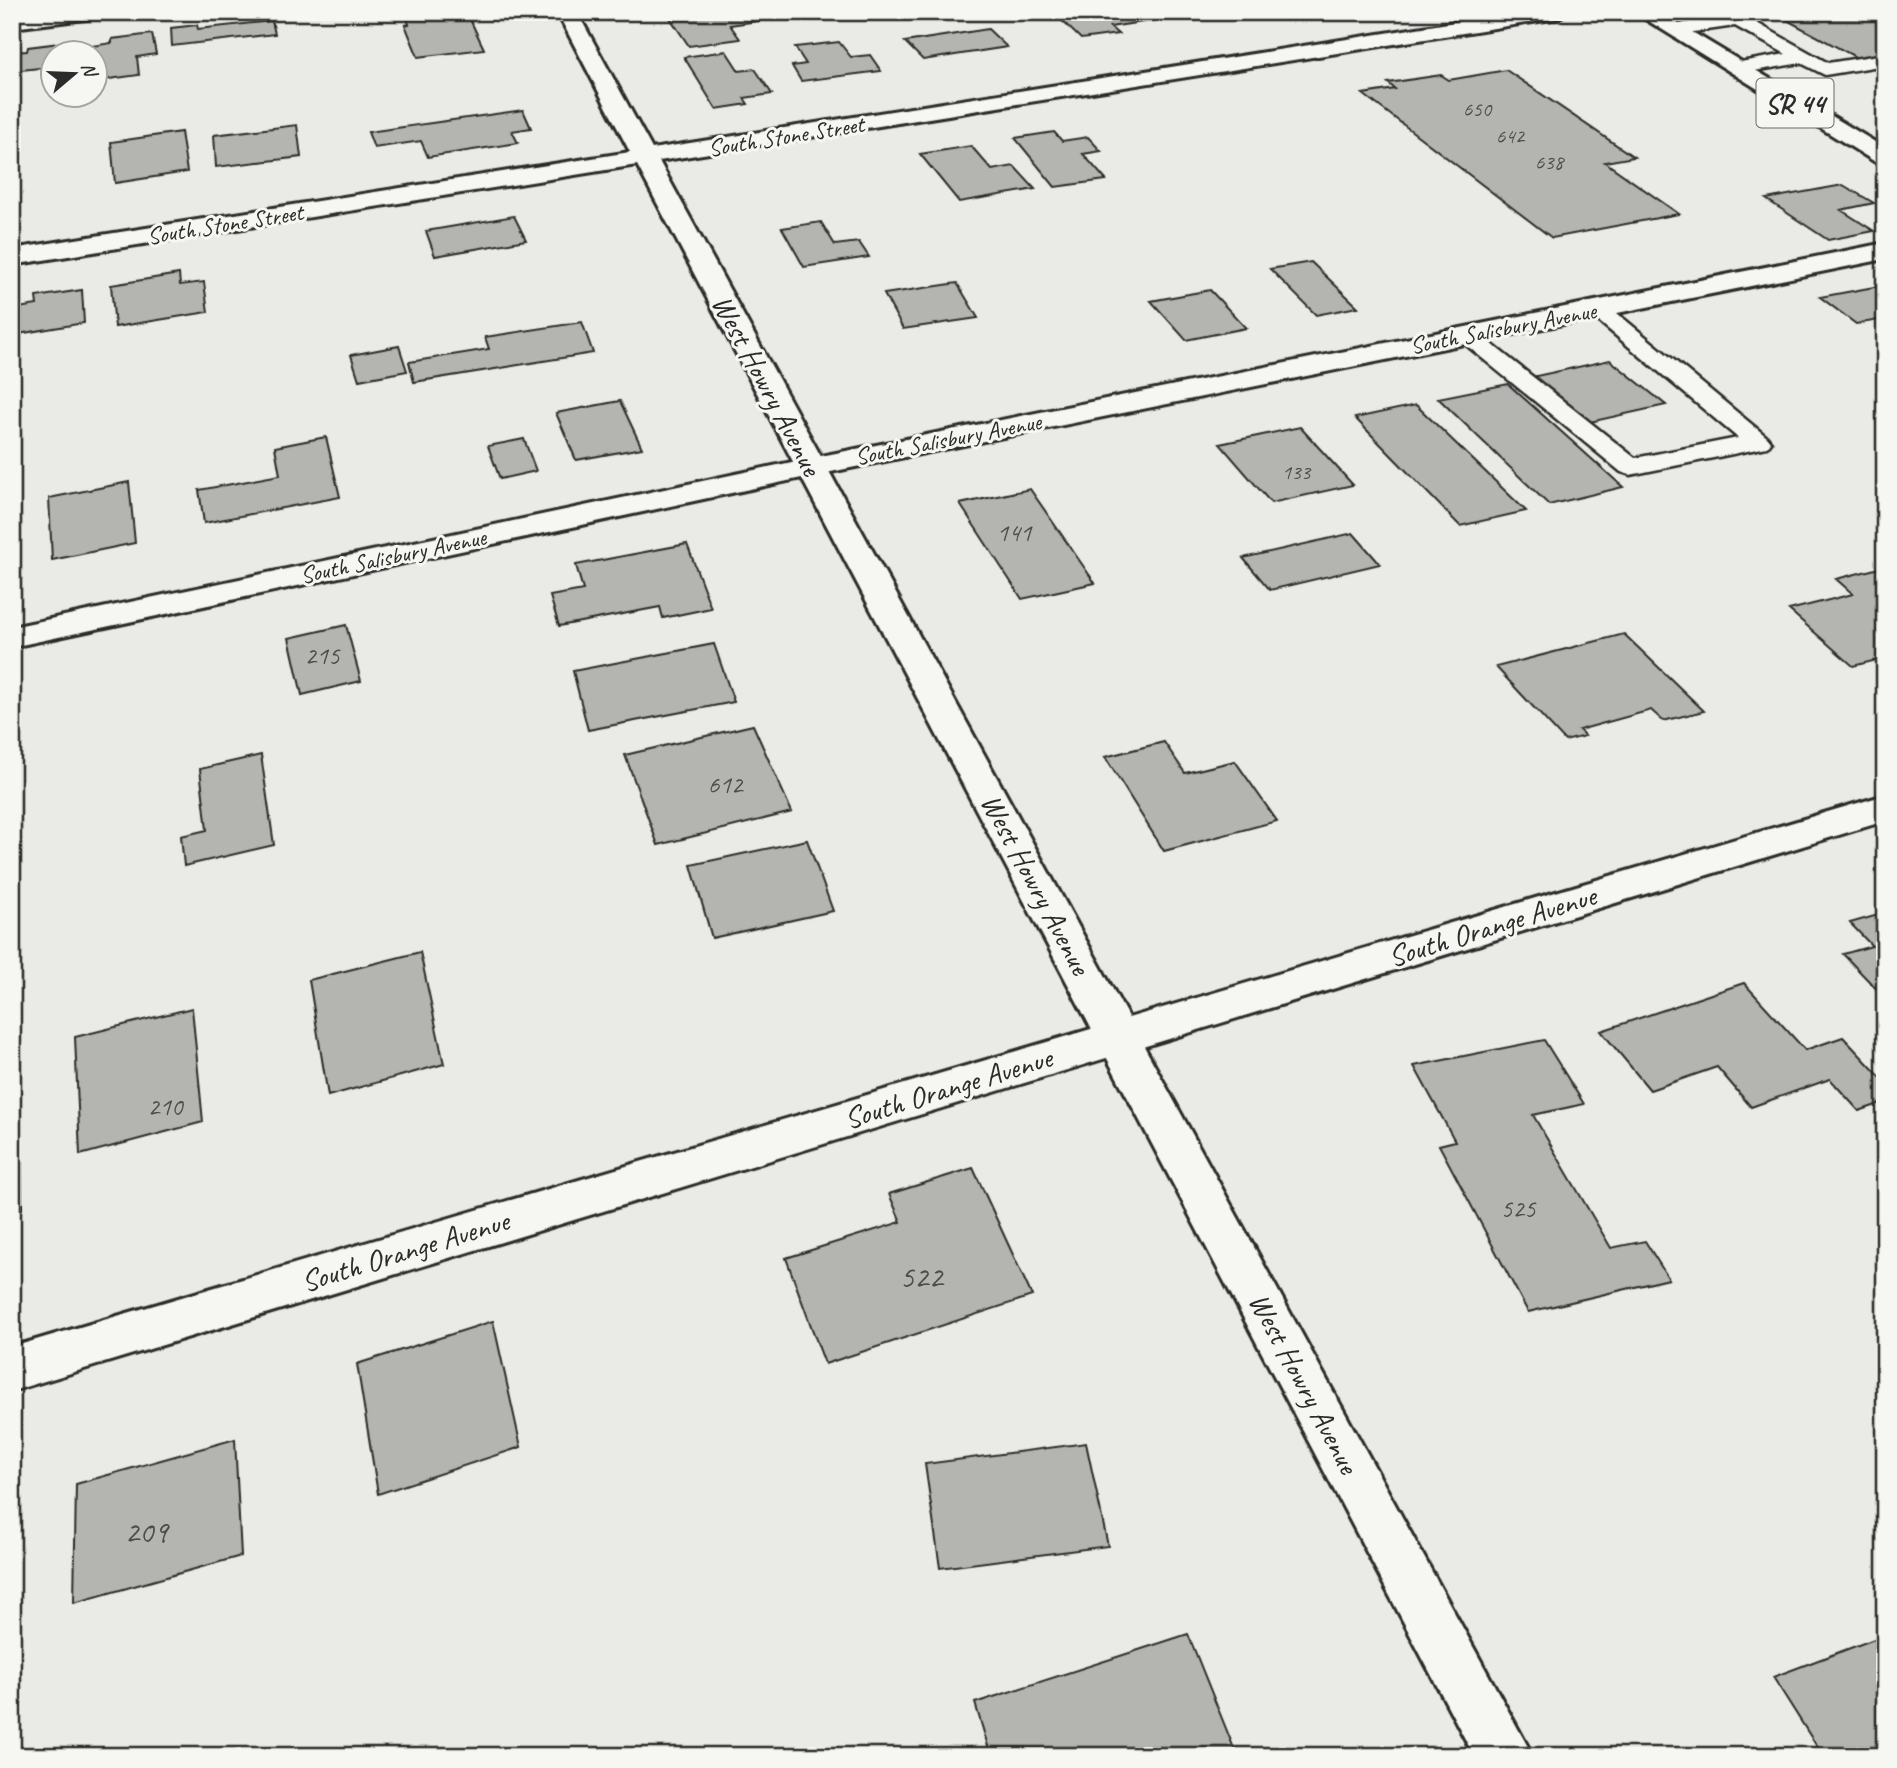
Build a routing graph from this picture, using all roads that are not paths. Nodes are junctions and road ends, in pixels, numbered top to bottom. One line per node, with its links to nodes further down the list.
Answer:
1 (94, 12): 6 (street)
2 (567, 12): 11 (street, West Howry Avenue)
3 (1559, 12): 11 (street, South Stone Street)
4 (1644, 12): 7 (street, SR 44)
5 (1731, 16): 7 (lane); 8 (lane)
6 (12, 22)
7 (1673, 30): 10 (street, SR 44)
8 (1804, 57): 9 (lane); 10 (lane)
9 (1885, 59)
10 (1736, 68): 12 (street, SR 44)
11 (646, 158): 14 (street, South Stone Street); 17 (street, West Howry Avenue)
12 (1885, 158)
13 (1885, 251): 15 (street, South Salisbury Avenue)
14 (12, 257)
15 (1598, 309): 16 (street, South Salisbury Avenue); 16 (lane)
16 (1466, 335): 17 (street, South Salisbury Avenue)
17 (811, 467): 18 (street, South Salisbury Avenue); 20 (street, West Howry Avenue)
18 (12, 637)
19 (1885, 808): 20 (street, South Orange Avenue)
20 (1118, 1038): 21 (street, South Orange Avenue); 22 (street, West Howry Avenue)
21 (12, 1368)
22 (1505, 1756)

